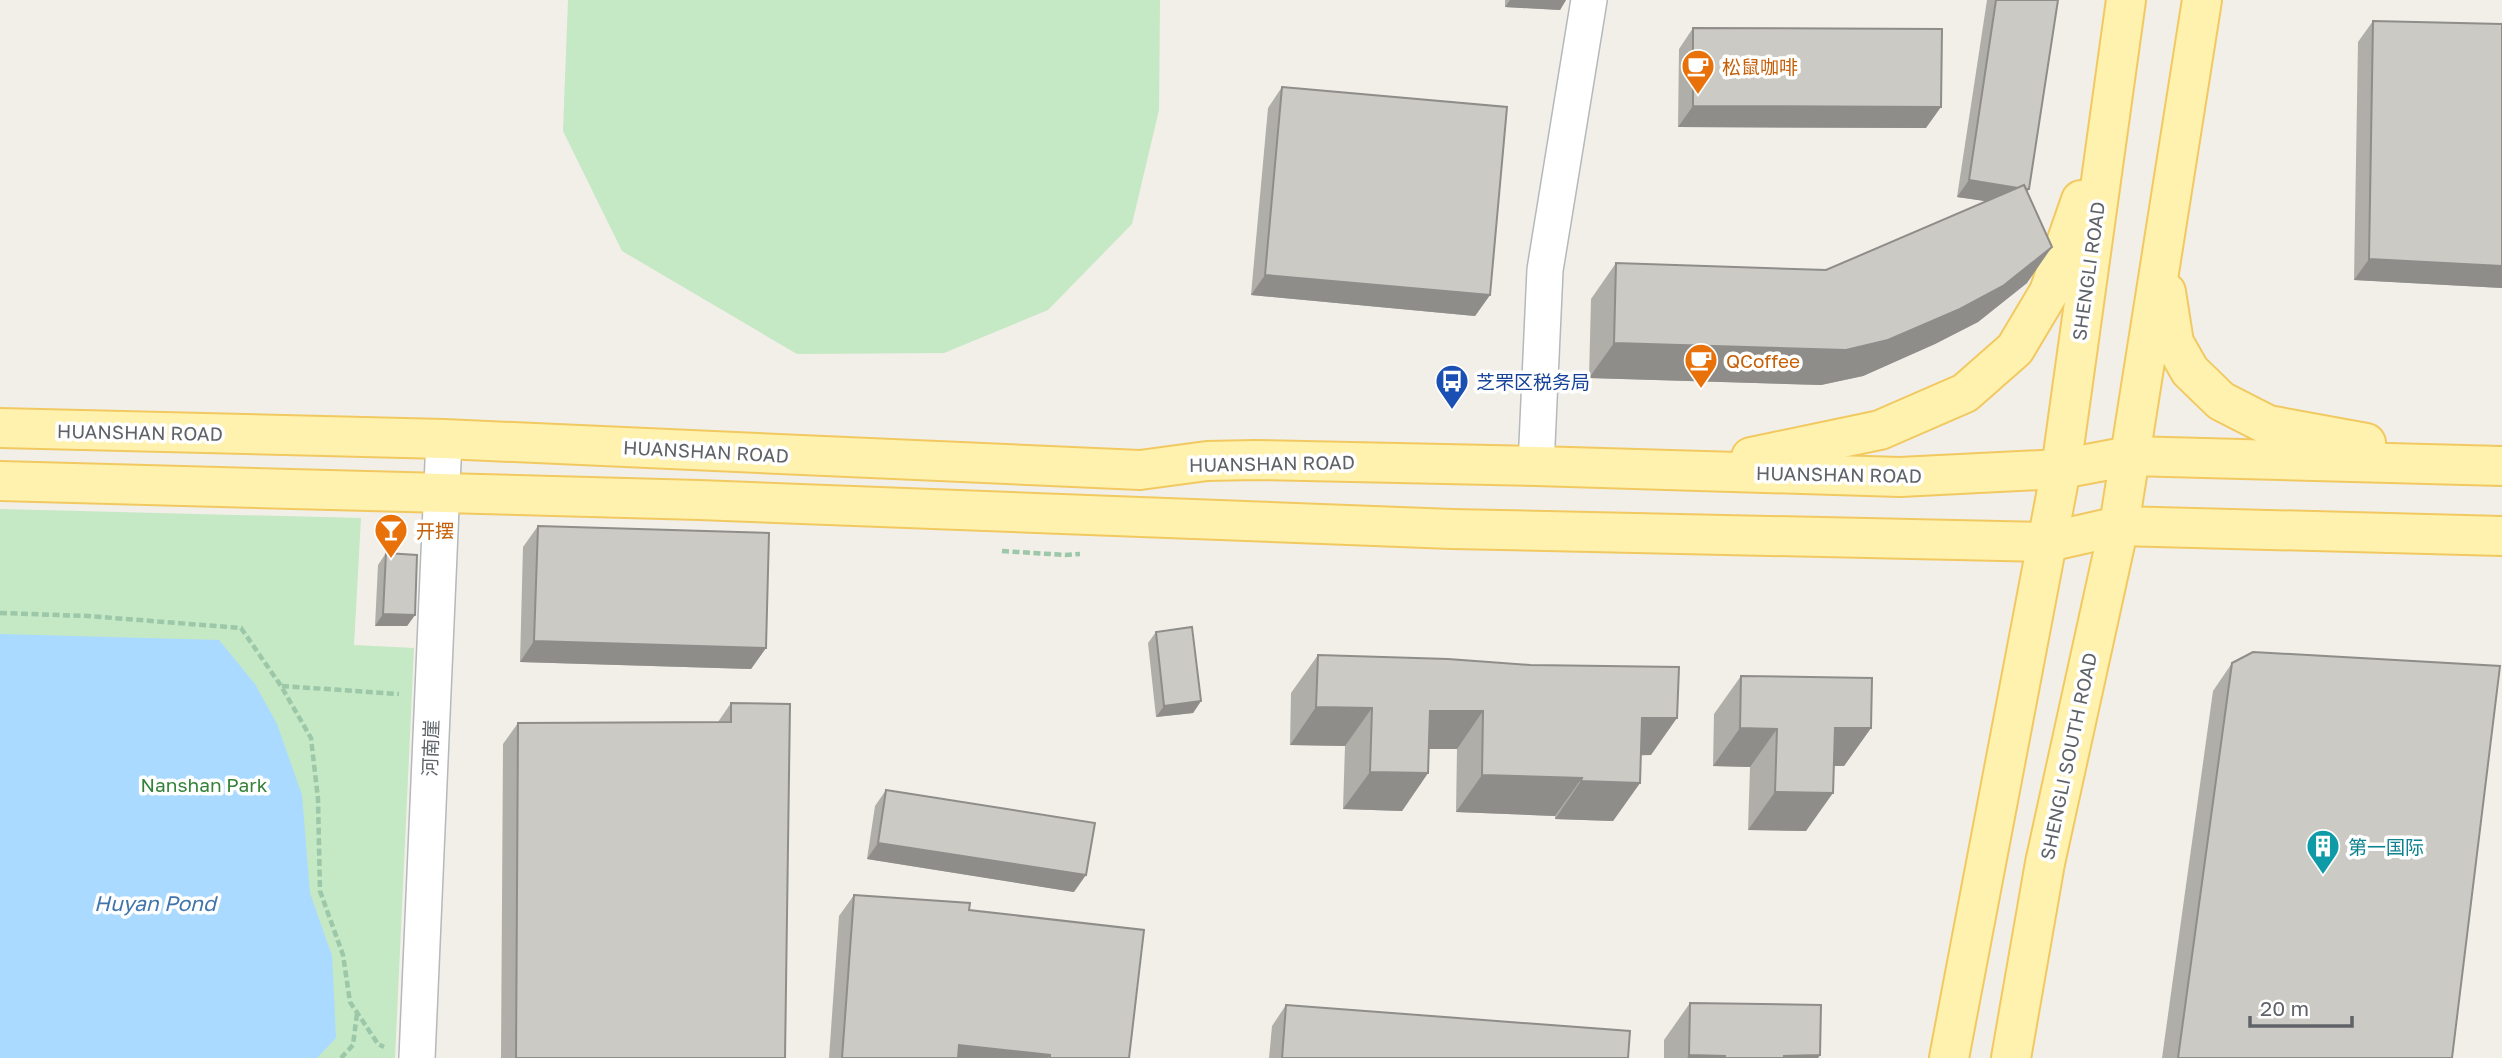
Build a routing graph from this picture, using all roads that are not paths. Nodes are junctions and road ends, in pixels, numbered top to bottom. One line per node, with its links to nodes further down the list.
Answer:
1 (1590, 0): 10 (street)
2 (2126, 0): 4 (main road, SHENGLI ROAD)
3 (2202, 0): 5 (main road)
4 (2110, 116): 12 (main road); 13 (main road, SHENGLI ROAD)
5 (2164, 242): 8 (main road); 11 (main road)
6 (0, 428): 7 (main road, HUANSHAN ROAD)
7 (444, 439): 9 (main road, HUANSHAN ROAD); 15 (street, 河南崖)
8 (2130, 456): 11 (main road, HUANSHAN ROAD); 13 (main road, HUANSHAN ROAD); 17 (main road, SHENGLI SOUTH ROAD)
9 (1255, 460): 10 (main road, HUANSHAN ROAD); 16 (main road)
10 (1536, 466): 12 (main road, HUANSHAN ROAD)
11 (2495, 466)
12 (1637, 469): 13 (main road, HUANSHAN ROAD)
13 (2061, 469): 19 (main road, SHENGLI ROAD)
14 (0, 481): 15 (main road)
15 (441, 492): 16 (main road); 20 (street, 河南崖)
16 (1254, 522): 19 (main road)
17 (2119, 526): 18 (main road); 19 (main road); 22 (main road, SHENGLI SOUTH ROAD)
18 (2502, 536)
19 (2048, 542): 21 (main road)
20 (401, 1053)
21 (1948, 1058)
22 (2011, 1058)

